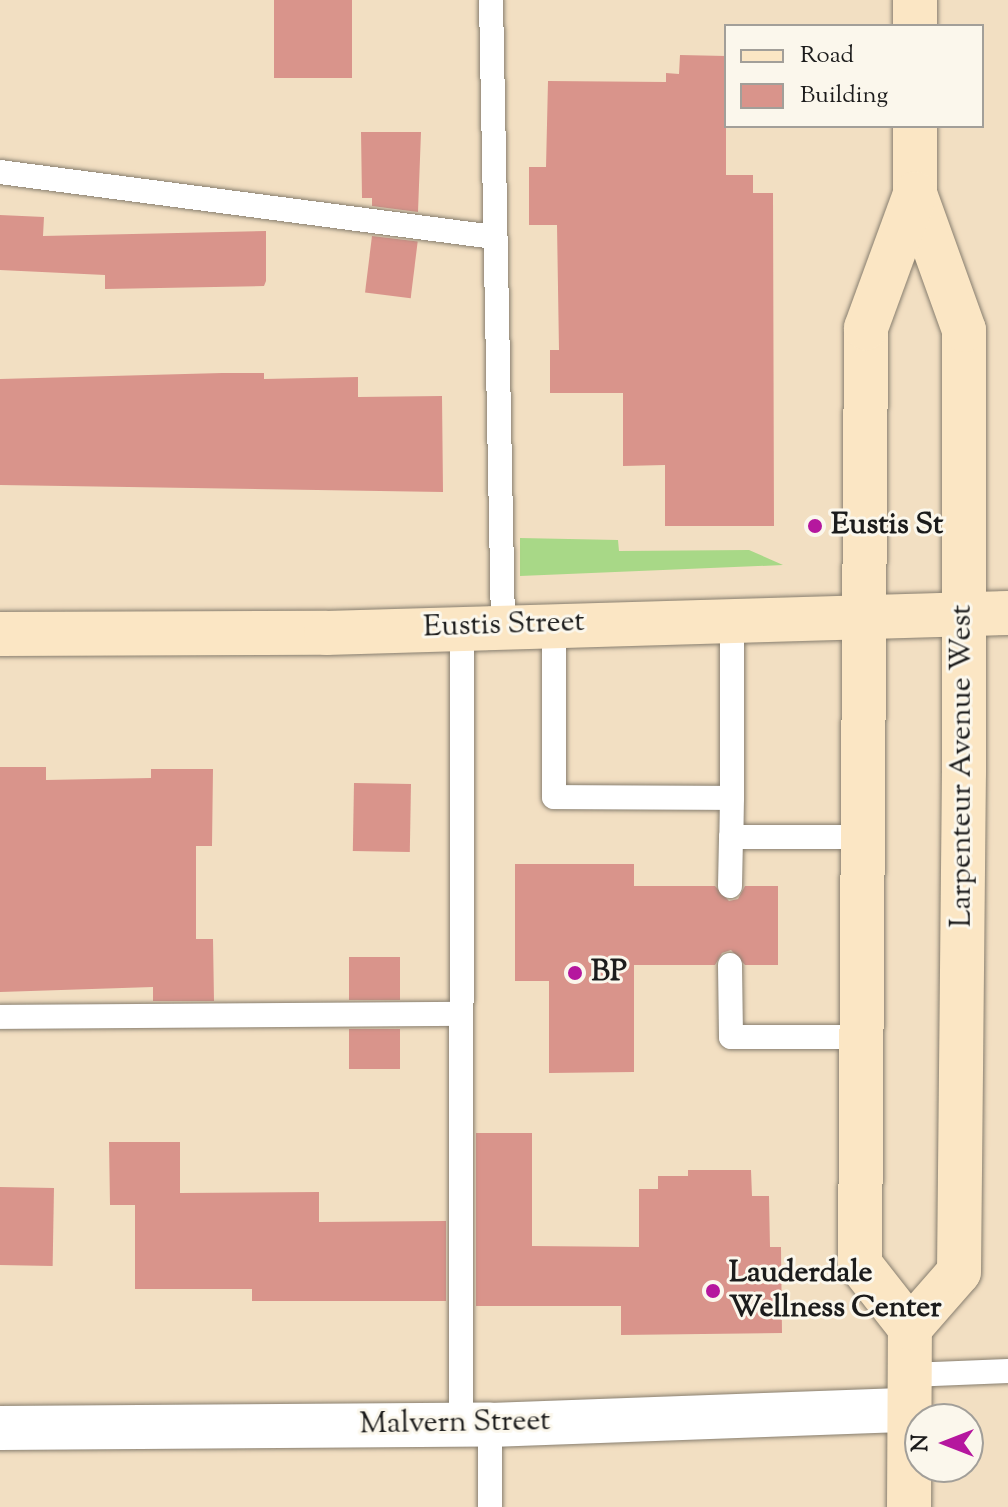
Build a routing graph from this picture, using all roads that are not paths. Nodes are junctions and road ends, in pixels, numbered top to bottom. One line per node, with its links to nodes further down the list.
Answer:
1 (491, 0): 7 (lane)
2 (915, 0): 3 (main road)
3 (915, 24)
4 (915, 128): 6 (main road, Larpenteur Avenue West)
5 (0, 172): 7 (lane)
6 (915, 194): 9 (main road, Larpenteur Avenue West); 10 (main road, Larpenteur Avenue West)
7 (493, 237): 13 (lane)
8 (1008, 613): 9 (main road, Eustis Street)
9 (964, 614): 10 (main road, Eustis Street); 23 (main road, Larpenteur Avenue West)
10 (864, 616): 11 (main road, Eustis Street); 17 (main road, Larpenteur Avenue West)
11 (732, 619): 12 (main road, Eustis Street); 15 (lane)
12 (554, 624): 13 (main road, Eustis Street); 15 (lane)
13 (482, 626): 14 (main road, Eustis Street); 20 (lane)
14 (0, 634)
15 (732, 798): 16 (lane)
16 (731, 837): 17 (lane); 18 (lane)
17 (863, 837): 22 (main road, Larpenteur Avenue West)
18 (730, 886)
19 (730, 965): 22 (lane)
20 (459, 1014): 21 (lane); 26 (lane)
21 (0, 1017)
22 (862, 1037): 23 (main road, Larpenteur Avenue West)
23 (910, 1328): 25 (main road)
24 (1008, 1371): 25 (lane)
25 (909, 1392): 26 (street, Malvern Street); 29 (main road)
26 (475, 1425): 27 (street, Malvern Street); 28 (lane)
27 (0, 1428)
28 (490, 1507)
29 (909, 1507)

